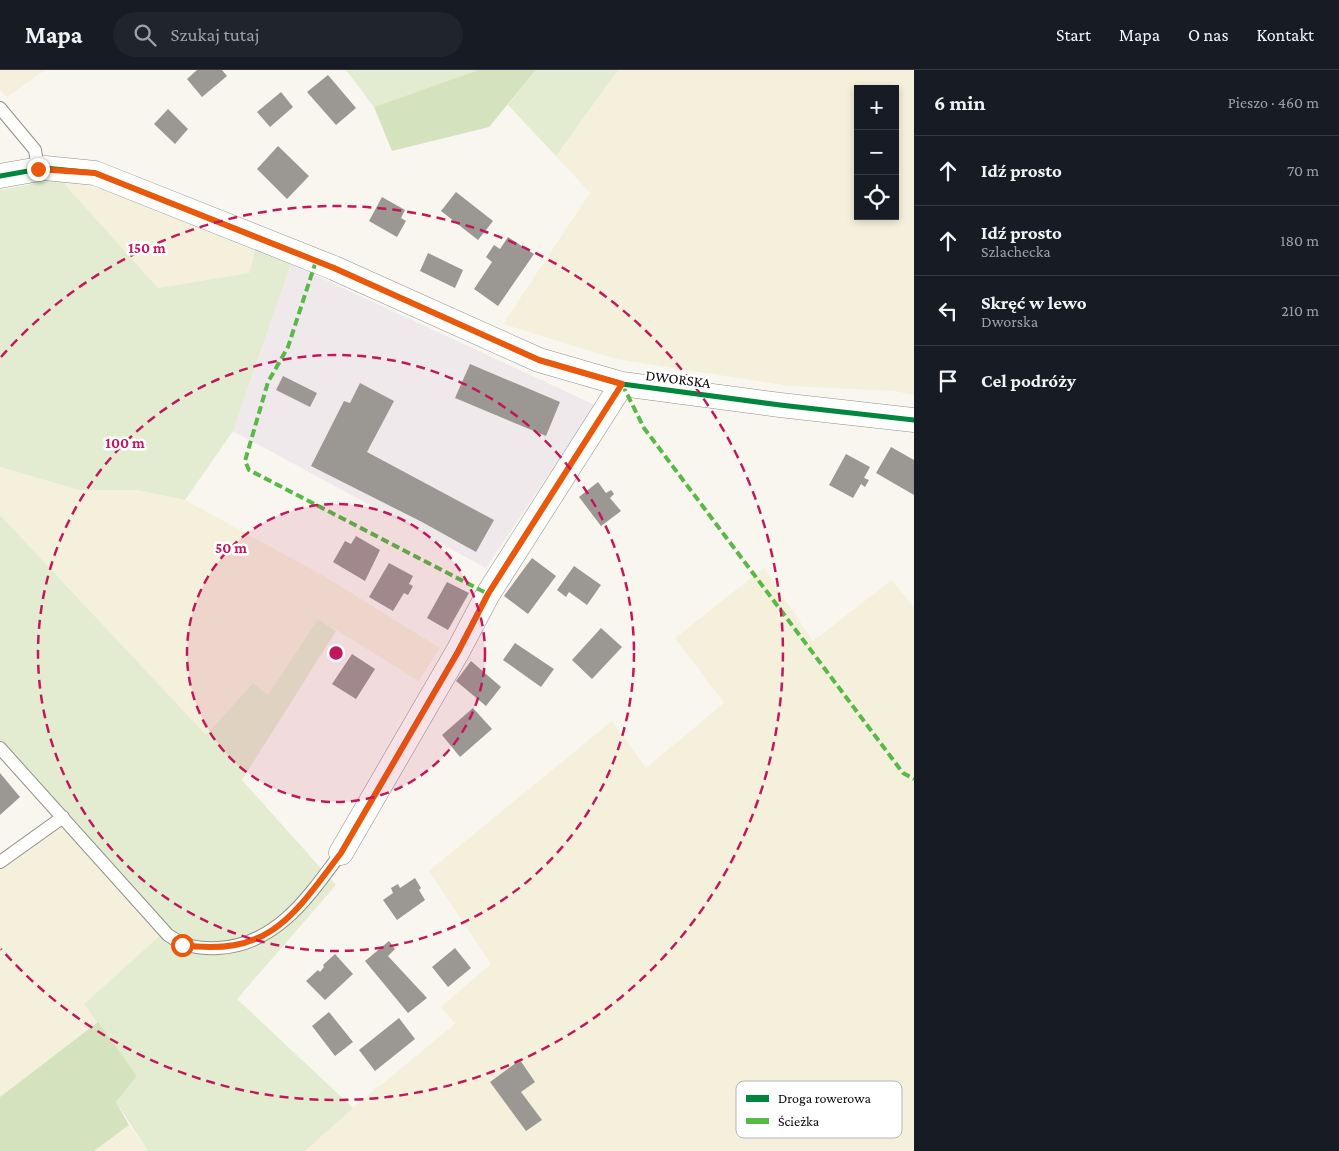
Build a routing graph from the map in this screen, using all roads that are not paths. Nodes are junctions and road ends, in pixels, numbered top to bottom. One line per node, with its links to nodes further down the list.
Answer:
1 (0, 108): 2 (lane)
2 (38, 169): 3 (street, DWORSKA); 4 (street, DWORSKA)
3 (0, 176)
4 (622, 384): 5 (street, DWORSKA); 8 (street)
5 (914, 420)
6 (0, 748): 7 (lane)
7 (63, 817): 8 (lane); 9 (lane)
8 (341, 853)
9 (0, 862)

